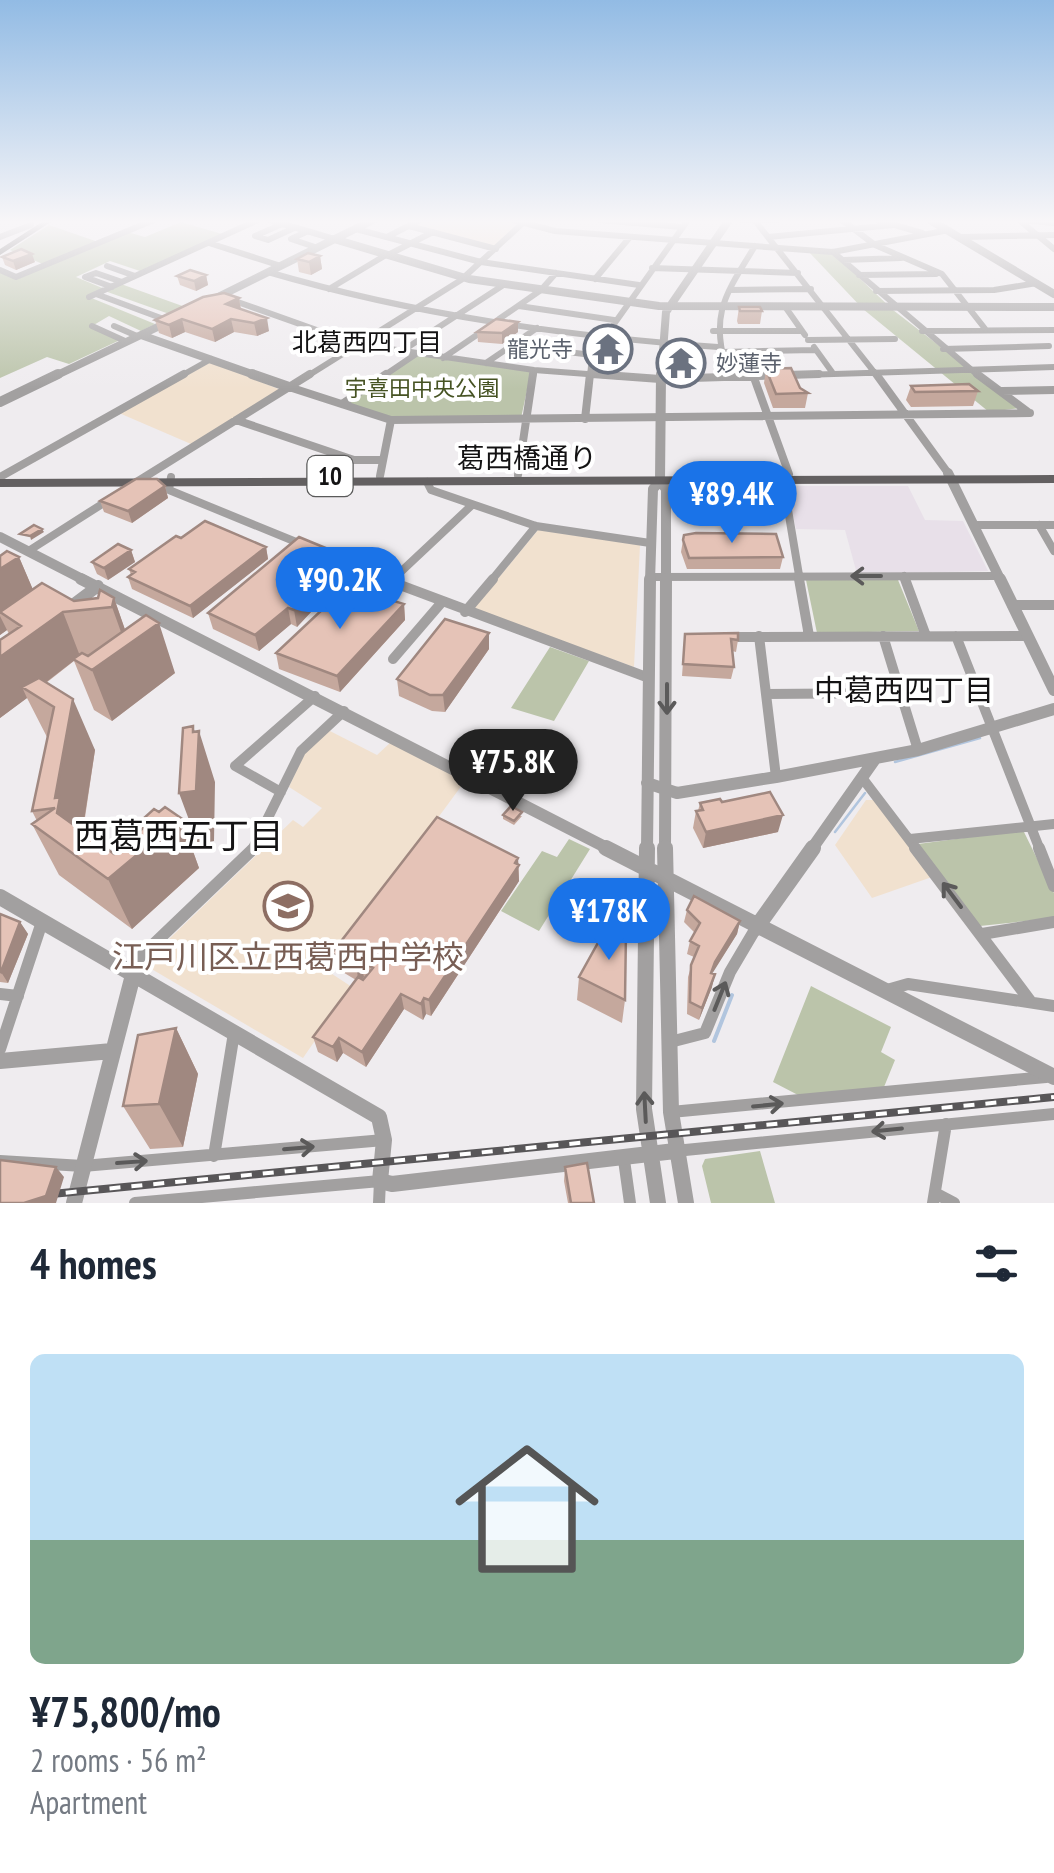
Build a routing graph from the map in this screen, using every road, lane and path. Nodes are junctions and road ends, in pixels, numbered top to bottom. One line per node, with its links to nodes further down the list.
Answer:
1 (88, 276): 24 (street)
2 (105, 276): 20 (street)
3 (136, 276): 20 (street)
4 (260, 276): 33 (street)
5 (283, 276): 25 (street)
6 (351, 276): 25 (street)
7 (458, 276): 18 (street)
8 (553, 276): 27 (street)
9 (576, 276): 19 (street)
10 (597, 276): 19 (street)
11 (646, 276): 23 (street)
12 (691, 276): 37 (street)
13 (737, 276): 28 (street)
14 (801, 276): 26 (street)
15 (860, 276): 29 (street)
16 (944, 276): 30 (street)
17 (1028, 276): 21 (street)
18 (464, 278): 22 (street); 39 (street)
19 (595, 279): 23 (street)
20 (122, 282): 24 (street)
21 (1038, 282): 30 (street); 31 (street)
22 (505, 284): 27 (street); 46 (street)
23 (639, 285): 34 (street)
24 (112, 286): 32 (street)
25 (329, 289): 39 (street)
26 (811, 289): 28 (street); 41 (street)
27 (541, 290): 34 (street); 36 (street)
28 (730, 290): 44 (street)
29 (876, 291): 30 (street); 42 (street)
30 (955, 291): 43 (street)
31 (1054, 294)
32 (92, 295): 49 (street)
33 (220, 296): 35 (street); 66 (street)
34 (626, 302): 37 (street); 48 (street)
35 (199, 306)
36 (520, 306): 47 (street); 48 (street)
37 (669, 307): 44 (street); 65 (street)
38 (1054, 307): 43 (street)
39 (416, 308): 46 (street); 66 (street)
40 (786, 308): 41 (street); 44 (street); 57 (street)
41 (826, 308): 42 (street); 62 (street)
42 (894, 308): 43 (street); 53 (street)
43 (968, 308): 54 (street)
44 (718, 309): 58 (street)
45 (185, 313): 49 (street)
46 (458, 314): 47 (street); 72 (street)
47 (498, 320): 52 (street); 75 (street)
48 (614, 320): 60 (street)
49 (169, 321): 59 (street)
50 (92, 326): 64 (street)
51 (114, 326): 59 (street)
52 (538, 327): 60 (street); 67 (street)
53 (922, 330): 54 (street); 69 (street)
54 (986, 330): 55 (street)
55 (1035, 330): 56 (street); 70 (street)
56 (1054, 330)
57 (802, 331): 58 (street); 61 (street)
58 (714, 332): 68 (street)
59 (139, 336): 64 (street); 76 (street)
60 (604, 337): 65 (street); 74 (street)
61 (808, 340): 62 (street); 71 (street)
62 (849, 340): 63 (street); 82 (street)
63 (895, 340)
64 (125, 341): 90 (street)
65 (660, 343): 68 (street); 86 (street)
66 (356, 344): 72 (street); 87 (street)
67 (511, 345): 74 (street); 77 (street)
68 (719, 349): 71 (street); 85 (street)
69 (943, 349): 70 (street); 80 (street)
70 (1052, 349)
71 (815, 350): 81 (street)
72 (401, 351): 73 (street)
73 (416, 354): 75 (street); 91 (street)
74 (592, 355): 83 (street)
75 (444, 358): 77 (street)
76 (211, 360): 87 (street); 106 (street)
77 (486, 364): 79 (street)
78 (1054, 368): 80 (street)
79 (534, 370): 83 (street); 95 (street)
80 (968, 370): 82 (street); 89 (street)
81 (832, 372): 82 (street); 84 (street)
82 (874, 372): 92 (street)
83 (590, 374): 86 (street); 96 (street)
84 (753, 375): 85 (street); 93 (street)
85 (728, 376): 86 (street)
86 (660, 380): 94 (street)
87 (288, 386): 91 (street); 97 (street)
88 (1054, 390): 89 (street)
89 (999, 391): 92 (street)
90 (0, 402)
91 (342, 404): 98 (street)
92 (909, 416): 93 (street); 102 (street)
93 (768, 417): 94 (street); 104 (street)
94 (660, 418): 96 (street); 105 (street)
95 (523, 419): 96 (street); 98 (street); 100 (street)
96 (585, 419)
97 (236, 420): 99 (street); 107 (street)
98 (390, 420): 99 (street)
99 (383, 460): 101 (street)
100 (518, 475): 101 (main road, 葛西橋通り / 10); 105 (main road, 葛西橋通り / 10)
101 (380, 476): 108 (main road, 葛西橋通り / 10)
102 (949, 476): 103 (main road, 葛西橋通り / 10); 104 (main road, 葛西橋通り / 10); 113 (street)
103 (1054, 476)
104 (786, 477): 105 (main road, 葛西橋通り / 10); 128 (street)
105 (660, 478): 109 (main road, 葛西橋通り / 10); 118 (street); 127 (street)
106 (0, 479): 107 (main road, 葛西橋通り / 10)
107 (141, 480): 108 (main road, 葛西橋通り / 10); 119 (street)
108 (170, 480): 109 (main road, 葛西橋通り / 10); 120 (street)
109 (427, 482): 110 (street)
110 (472, 504): 115 (street); 129 (street)
111 (574, 517): 116 (street)
112 (1054, 524): 114 (street)
113 (976, 525): 114 (street); 125 (street)
114 (1039, 525): 121 (street)
115 (536, 526): 116 (street); 136 (street)
116 (570, 531): 118 (street)
117 (0, 537): 119 (street)
118 (650, 543): 126 (street)
119 (30, 550): 130 (street)
120 (318, 551)
121 (1054, 551)
122 (334, 558): 123 (street)
123 (365, 570): 129 (street); 135 (street)
124 (904, 576): 125 (street); 128 (street, one-way to 128); 143 (street)
125 (998, 576): 133 (street)
126 (650, 577): 127 (street); 147 (street)
127 (667, 577): 128 (street); 161 (street, one-way to 161)
128 (800, 577): 141 (street)
129 (391, 581): 131 (street)
130 (98, 586): 132 (street); 151 (street)
131 (442, 602): 136 (street); 146 (street)
132 (75, 603): 137 (street); 138 (street)
133 (1012, 605): 134 (street); 145 (street)
134 (1054, 606)
135 (326, 610)
136 (464, 612): 147 (street)
137 (95, 613)
138 (56, 617)
139 (709, 636): 140 (street)
140 (759, 636): 141 (street); 150 (street)
141 (809, 636): 142 (street)
142 (883, 636): 143 (street); 149 (street)
143 (926, 636): 144 (street)
144 (956, 636): 145 (street); 154 (street)
145 (1027, 636): 148 (street)
146 (393, 659)
147 (649, 678): 159 (street)
148 (1054, 690)
149 (901, 693): 150 (street); 155 (street)
150 (766, 694): 157 (street)
151 (316, 696): 152 (street); 160 (street)
152 (344, 710): 160 (street); 165 (street)
153 (1054, 710): 154 (street)
154 (993, 728): 155 (street); 163 (street)
155 (918, 750): 156 (street)
156 (875, 759): 157 (street); 158 (street)
157 (776, 777): 161 (street)
158 (863, 779): 164 (street); 171 (street)
159 (648, 782): 161 (street); 165 (street)
160 (280, 792): 173 (street)
161 (668, 792): 166 (street)
162 (1054, 824): 163 (street)
163 (1030, 826): 164 (street); 167 (street)
164 (910, 839): 172 (street, one-way to 164)
165 (646, 869): 166 (street); 190 (street, one-way to 165)
166 (665, 881): 171 (street); 180 (street)
167 (1054, 886)
168 (0, 897): 169 (street)
169 (42, 922): 173 (street); 176 (street)
170 (1054, 922): 172 (street)
171 (756, 928): 174 (street); 180 (street, one-way to 171)
172 (982, 934): 177 (street)
173 (133, 975): 179 (street); 182 (street)
174 (886, 992): 177 (street); 184 (street)
175 (0, 994): 176 (street)
176 (18, 996): 181 (street)
177 (1031, 1002): 178 (street)
178 (1054, 1006)
179 (234, 1033): 188 (street); 191 (street)
180 (670, 1042): 185 (street)
181 (0, 1048)
182 (112, 1051): 183 (street); 194 (street)
183 (0, 1061)
184 (1054, 1077): 185 (street, one-way to 184)
185 (671, 1112): 189 (street)
186 (1054, 1114): 187 (street)
187 (946, 1124): 189 (street, one-way to 189); 196 (street)
188 (384, 1140): 191 (street, one-way to 188); 195 (street)
189 (674, 1151): 190 (street); 202 (street)
190 (650, 1155): 192 (street); 201 (street)
191 (214, 1156): 194 (street, one-way to 191)
192 (624, 1160): 195 (street); 200 (street)
193 (0, 1161): 194 (street)
194 (83, 1166): 197 (street)
195 (380, 1181): 198 (street); 199 (street)
196 (934, 1198): 203 (street)
197 (74, 1203)
198 (134, 1203)
199 (378, 1203)
200 (630, 1203)
201 (658, 1203)
202 (686, 1203)
203 (954, 1203)

